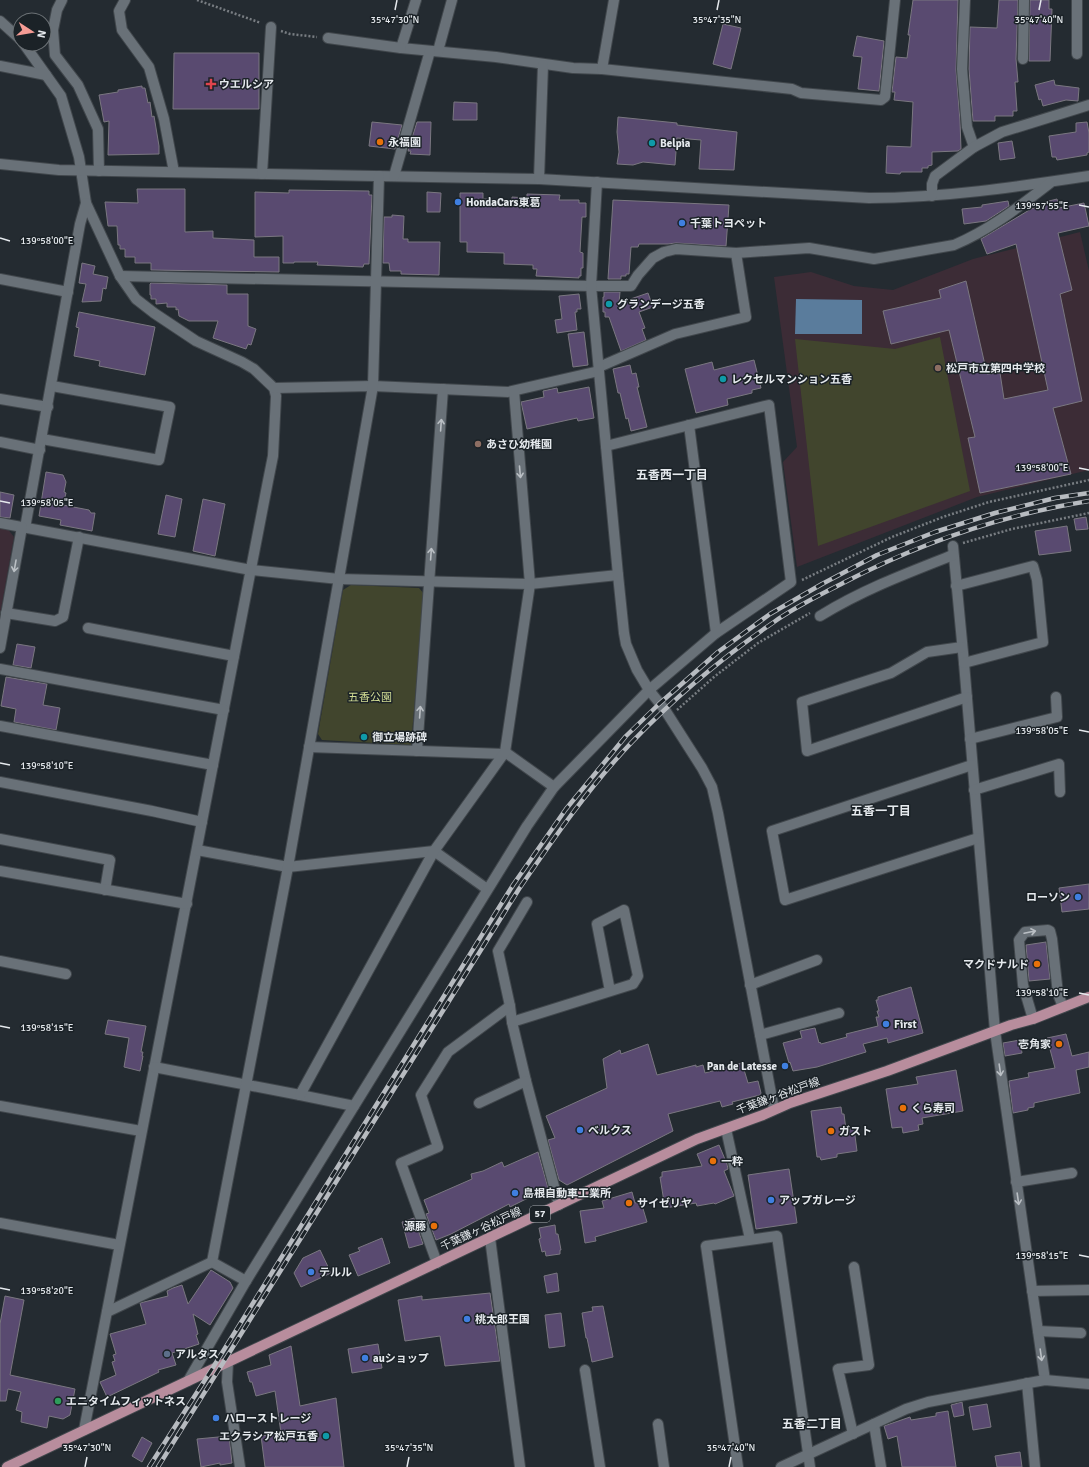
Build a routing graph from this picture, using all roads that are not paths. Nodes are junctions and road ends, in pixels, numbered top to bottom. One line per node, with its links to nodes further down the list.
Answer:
1 (62, 0): 27 (street)
2 (124, 0): 28 (street)
3 (416, 0): 14 (street)
4 (452, 0): 15 (street)
5 (614, 0): 21 (street)
6 (896, 0): 21 (street)
7 (965, 0): 24 (street)
8 (1024, 0): 18 (street)
9 (1077, 0): 17 (street)
10 (0, 21): 12 (street)
11 (271, 27): 29 (street)
12 (12, 32)
13 (328, 38): 14 (street)
14 (401, 48): 15 (street)
15 (434, 51): 19 (street); 31 (street)
16 (30, 52): 22 (street)
17 (1077, 54)
18 (1023, 59)
19 (543, 65): 21 (street); 33 (street)
20 (0, 66): 22 (street)
21 (602, 69)
22 (46, 75): 26 (street)
23 (1089, 105): 24 (street)
24 (974, 147): 36 (street)
25 (0, 164): 26 (street)
26 (82, 170): 27 (street); 37 (street)
27 (99, 171): 28 (street)
28 (174, 172): 29 (street)
29 (262, 174): 30 (street)
30 (380, 176): 31 (street); 41 (street)
31 (394, 176): 33 (street)
32 (1089, 176): 35 (street)
33 (539, 179): 34 (street)
34 (597, 182): 36 (street); 42 (street)
35 (1051, 182): 36 (street); 38 (street)
36 (932, 196)
37 (86, 203): 39 (street); 43 (street)
38 (736, 253): 42 (street); 44 (street)
39 (120, 276): 41 (street); 47 (street)
40 (0, 279): 43 (street)
41 (377, 282): 42 (street); 46 (street)
42 (591, 286): 44 (street)
43 (68, 292): 45 (street)
44 (599, 369): 49 (street); 55 (street)
45 (52, 386): 51 (street); 53 (street)
46 (373, 386): 47 (street); 48 (street); 62 (street)
47 (274, 388): 60 (street)
48 (443, 389): 49 (street); 63 (street, one-way to 48)
49 (514, 391): 64 (street, one-way to 64)
50 (0, 399): 51 (street)
51 (48, 408): 53 (street)
52 (689, 425): 55 (street); 69 (street); 69 (street)
53 (42, 439): 56 (street)
54 (0, 442): 56 (street)
55 (606, 446): 61 (street)
56 (40, 450): 58 (street)
57 (0, 523): 58 (street)
58 (24, 528): 59 (street); 66 (street, one-way to 66)
59 (79, 537): 60 (street); 66 (street)
60 (252, 570): 62 (street); 72 (street)
61 (618, 575): 64 (street); 75 (street)
62 (339, 579): 63 (street); 81 (street)
63 (429, 583): 64 (street); 82 (street, one-way to 63)
64 (530, 584): 83 (street)
65 (956, 586): 67 (street); 70 (street); 73 (street)
66 (6, 613): 71 (street)
67 (820, 616)
68 (88, 628): 72 (street)
69 (716, 633): 75 (street)
70 (962, 647): 73 (street); 76 (street)
71 (0, 648)
72 (234, 656): 78 (street)
73 (964, 663): 76 (street)
74 (0, 669): 78 (street)
75 (649, 690): 87 (street); 104 (street)
76 (966, 697): 80 (street)
77 (1056, 697): 80 (street)
78 (224, 710): 84 (street)
79 (0, 726): 84 (street)
80 (970, 739): 85 (street)
81 (309, 747): 82 (street); 95 (street)
82 (417, 751): 83 (street)
83 (504, 753): 87 (street); 94 (street)
84 (213, 765): 90 (street)
85 (972, 765): 88 (street); 91 (street)
86 (0, 782): 90 (street)
87 (554, 787): 97 (street)
88 (974, 790): 89 (street); 91 (street)
89 (1060, 792)
90 (202, 822): 93 (street)
91 (978, 838): 112 (street)
92 (0, 840): 98 (street)
93 (197, 850): 95 (street); 100 (street)
94 (434, 851): 95 (street); 97 (street); 117 (street)
95 (288, 867): 116 (street)
96 (0, 871): 98 (street)
97 (487, 889): 120 (street)
98 (105, 890): 100 (street)
99 (527, 902): 107 (street)
100 (187, 904): 114 (street)
101 (817, 960): 104 (street)
102 (0, 961): 103 (street)
103 (66, 974)
104 (750, 986): 113 (street)
105 (610, 991): 105 (street); 111 (street)
106 (1089, 998): 108 (main road, 千葉鎌ヶ谷松戸線 / 57)
107 (510, 1006): 111 (street); 132 (street)
108 (1063, 1007): 110 (main road, 千葉鎌ヶ谷松戸線 / 57); 110 (street, one-way to 108)
109 (840, 1013): 113 (street)
110 (1032, 1019): 112 (main road, 千葉鎌ヶ谷松戸線 / 57)
111 (512, 1022): 115 (street)
112 (995, 1031): 121 (main road, 千葉鎌ヶ谷松戸線 / 57); 125 (street, one-way to 125)
113 (760, 1036): 121 (street)
114 (154, 1068): 116 (street); 123 (street)
115 (526, 1081): 118 (street); 126 (street)
116 (246, 1085): 117 (street); 131 (street)
117 (300, 1095): 120 (street)
118 (479, 1103)
119 (0, 1106): 123 (street)
120 (354, 1106): 134 (street)
121 (774, 1109): 122 (main road, 千葉鎌ヶ谷松戸線 / 57)
122 (726, 1129): 126 (main road, 千葉鎌ヶ谷松戸線 / 57); 129 (street)
123 (141, 1131): 130 (street)
124 (1072, 1173): 125 (street)
125 (1016, 1182): 136 (street, one-way to 136)
126 (559, 1205): 128 (main road, 千葉鎌ヶ谷松戸線 / 57)
127 (0, 1223): 130 (street)
128 (490, 1238): 132 (main road, 千葉鎌ヶ谷松戸線 / 57); 153 (street)
129 (750, 1239): 150 (street); 156 (street)
130 (119, 1245): 137 (street)
131 (212, 1262): 134 (street); 137 (street)
132 (437, 1263): 140 (main road, 千葉鎌ヶ谷松戸線 / 57)
133 (854, 1266): 149 (street)
134 (246, 1281): 143 (street)
135 (1089, 1290): 136 (street)
136 (1032, 1291): 138 (street)
137 (107, 1312): 148 (street)
138 (1038, 1331): 139 (street); 142 (street, one-way to 142)
139 (1081, 1333)
140 (228, 1362): 143 (main road, 千葉鎌ヶ谷松戸線 / 57); 152 (street)
141 (585, 1370): 154 (street)
142 (1045, 1380): 144 (street); 145 (street)
143 (188, 1381): 148 (main road, 千葉鎌ヶ谷松戸線 / 57)
144 (1027, 1383): 147 (street); 160 (street)
145 (1089, 1384)
146 (658, 1424): 155 (street)
147 (874, 1424): 149 (street); 159 (street)
148 (84, 1430): 151 (main road, 千葉鎌ヶ谷松戸線 / 57)
149 (853, 1434): 150 (street)
150 (808, 1454): 157 (street); 158 (street)
151 (7, 1467)
152 (240, 1467)
153 (520, 1467)
154 (600, 1467)
155 (664, 1467)
156 (738, 1467)
157 (781, 1467)
158 (810, 1467)
159 (881, 1467)
160 (1035, 1467)

